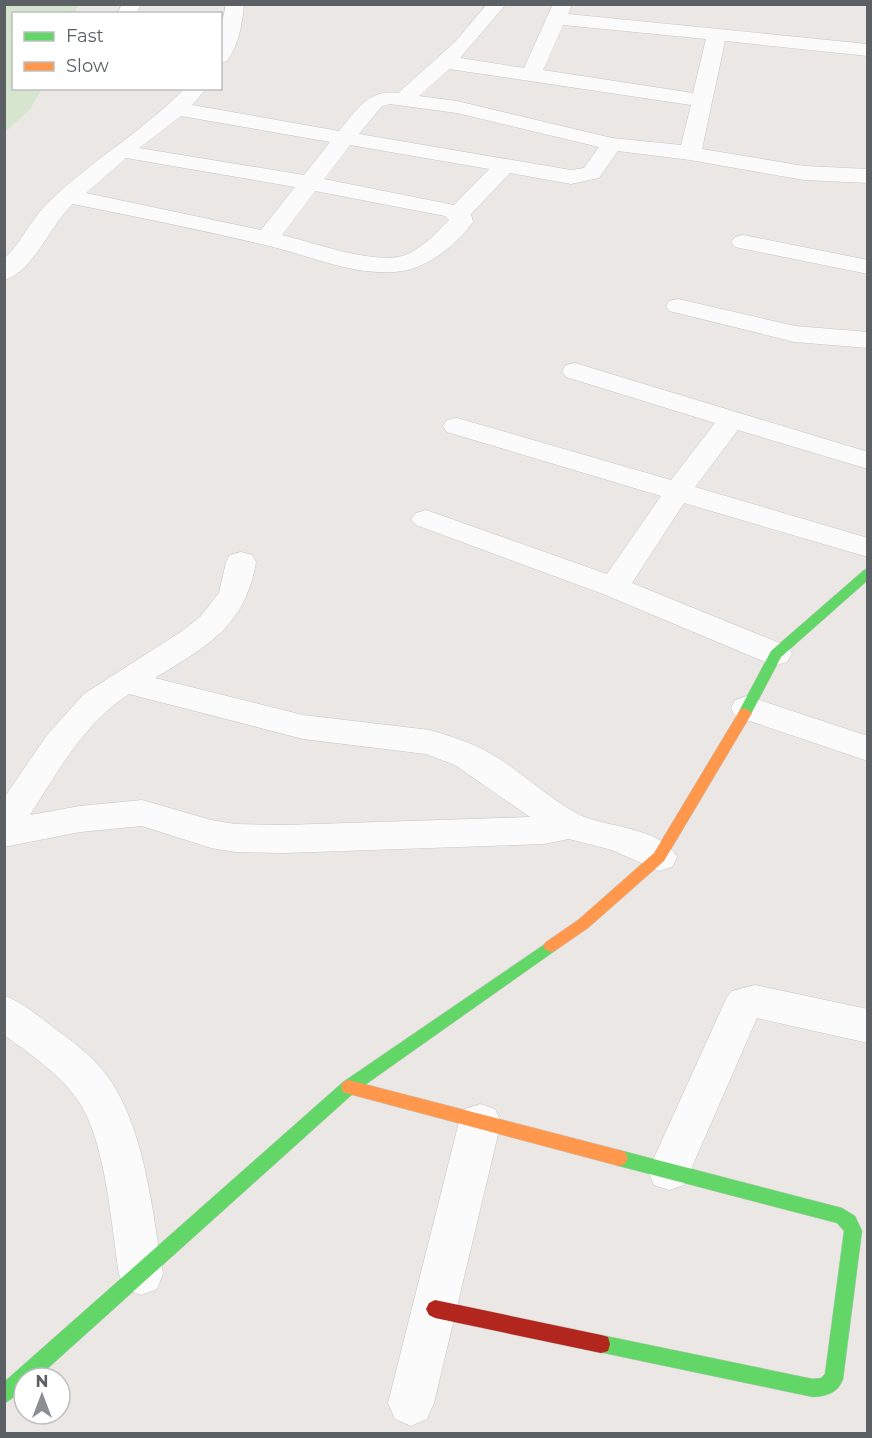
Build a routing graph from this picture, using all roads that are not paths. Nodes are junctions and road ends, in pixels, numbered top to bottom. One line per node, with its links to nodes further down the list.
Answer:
1 (235, 4): 6 (street)
2 (497, 4): 7 (street)
3 (560, 12): 4 (street); 8 (street)
4 (717, 34): 5 (street); 11 (street)
5 (867, 50)
6 (222, 52)
7 (445, 62): 8 (street); 10 (street)
8 (531, 75): 11 (street)
9 (195, 90): 12 (street)
10 (404, 99): 13 (street); 14 (street)
11 (702, 100): 16 (street)
12 (177, 109): 13 (street); 15 (street)
13 (344, 138): 17 (street); 19 (street)
14 (612, 144): 16 (street); 17 (street)
15 (121, 151): 19 (street); 20 (street)
16 (690, 153): 18 (street)
17 (505, 165): 21 (street)
18 (867, 176)
19 (310, 183): 21 (street); 22 (street)
20 (69, 196): 22 (street); 25 (street)
21 (459, 213): 22 (street)
22 (267, 238)
23 (743, 242): 24 (street)
24 (867, 267)
25 (4, 273)
26 (678, 306): 27 (street)
27 (867, 340)
28 (575, 371): 29 (street)
29 (732, 419): 31 (street); 32 (street)
30 (457, 426): 32 (street)
31 (867, 461)
32 (678, 491): 34 (street); 37 (street)
33 (426, 519): 37 (street)
34 (867, 548)
35 (241, 562): 39 (street)
36 (867, 573): 38 (street)
37 (614, 587): 38 (street)
38 (776, 654): 40 (street)
39 (126, 682): 42 (street); 43 (street)
40 (747, 708): 41 (street); 45 (street)
41 (867, 749)
42 (4, 826)
43 (569, 826): 44 (street); 45 (street)
44 (4, 834)
45 (659, 856): 48 (street)
46 (4, 1012): 51 (street)
47 (867, 1026): 50 (street)
48 (350, 1087): 49 (street); 51 (street)
49 (480, 1122): 50 (street); 52 (street)
50 (669, 1170): 52 (street)
51 (141, 1274): 53 (street)
52 (435, 1309): 54 (street)
53 (4, 1395)
54 (411, 1403)

